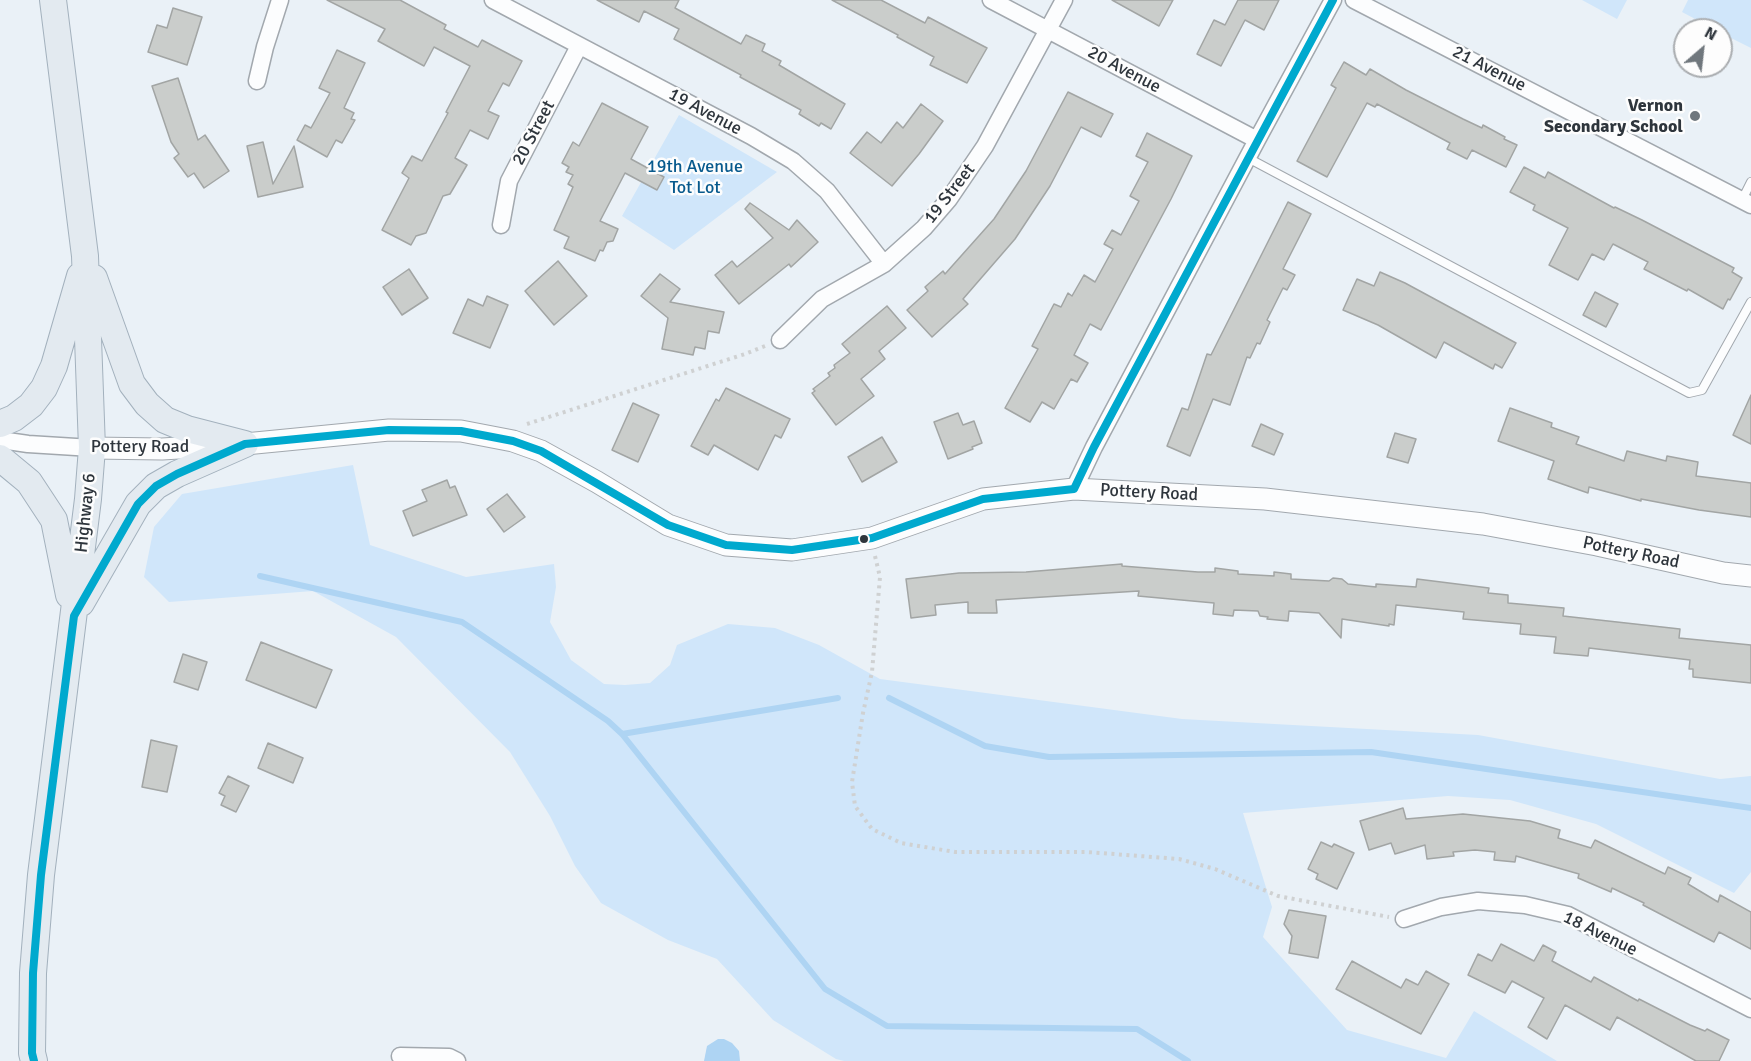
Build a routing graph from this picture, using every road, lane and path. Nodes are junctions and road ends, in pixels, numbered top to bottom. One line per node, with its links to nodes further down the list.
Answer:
1 (53, 0): 16 (main road, Highway 6)
2 (280, 0): 10 (street)
3 (493, 0): 9 (street, 19 Avenue)
4 (992, 0): 8 (street, 20 Avenue)
5 (1064, 0): 8 (street, 19 Street)
6 (1333, 0): 11 (street)
7 (1354, 0): 14 (street, 21 Avenue)
8 (1048, 30): 11 (street, 20 Avenue); 17 (street, 19 Street)
9 (579, 46): 15 (street, 20 Street); 17 (street, 19 Avenue)
10 (257, 81)
11 (1257, 140): 12 (street)
12 (1248, 158): 18 (lane); 26 (street)
13 (1751, 182): 14 (lane)
14 (1746, 202)
15 (501, 225)
16 (85, 256): 20 (main road); 23 (main road); 24 (main road, Highway 6)
17 (884, 264): 19 (street, 19 Street)
18 (1751, 302)
19 (780, 340): 22 (path)
20 (0, 424)
21 (0, 440): 24 (street, Pottery Road)
22 (513, 441): 23 (street, Pottery Road); 27 (street, Pottery Road)
23 (245, 444): 24 (street, Pottery Road); 29 (main road)
24 (93, 448): 29 (main road, Highway 6)
25 (0, 458): 29 (main road)
26 (1074, 489): 27 (street, Pottery Road); 28 (street, Pottery Road)
27 (872, 538): 30 (path)
28 (1751, 576)
29 (74, 616): 33 (main road, Highway 6)
30 (1404, 919): 31 (street, 18 Avenue)
31 (1751, 1009)
32 (400, 1056): 34 (street)
33 (34, 1061)
34 (457, 1061)

